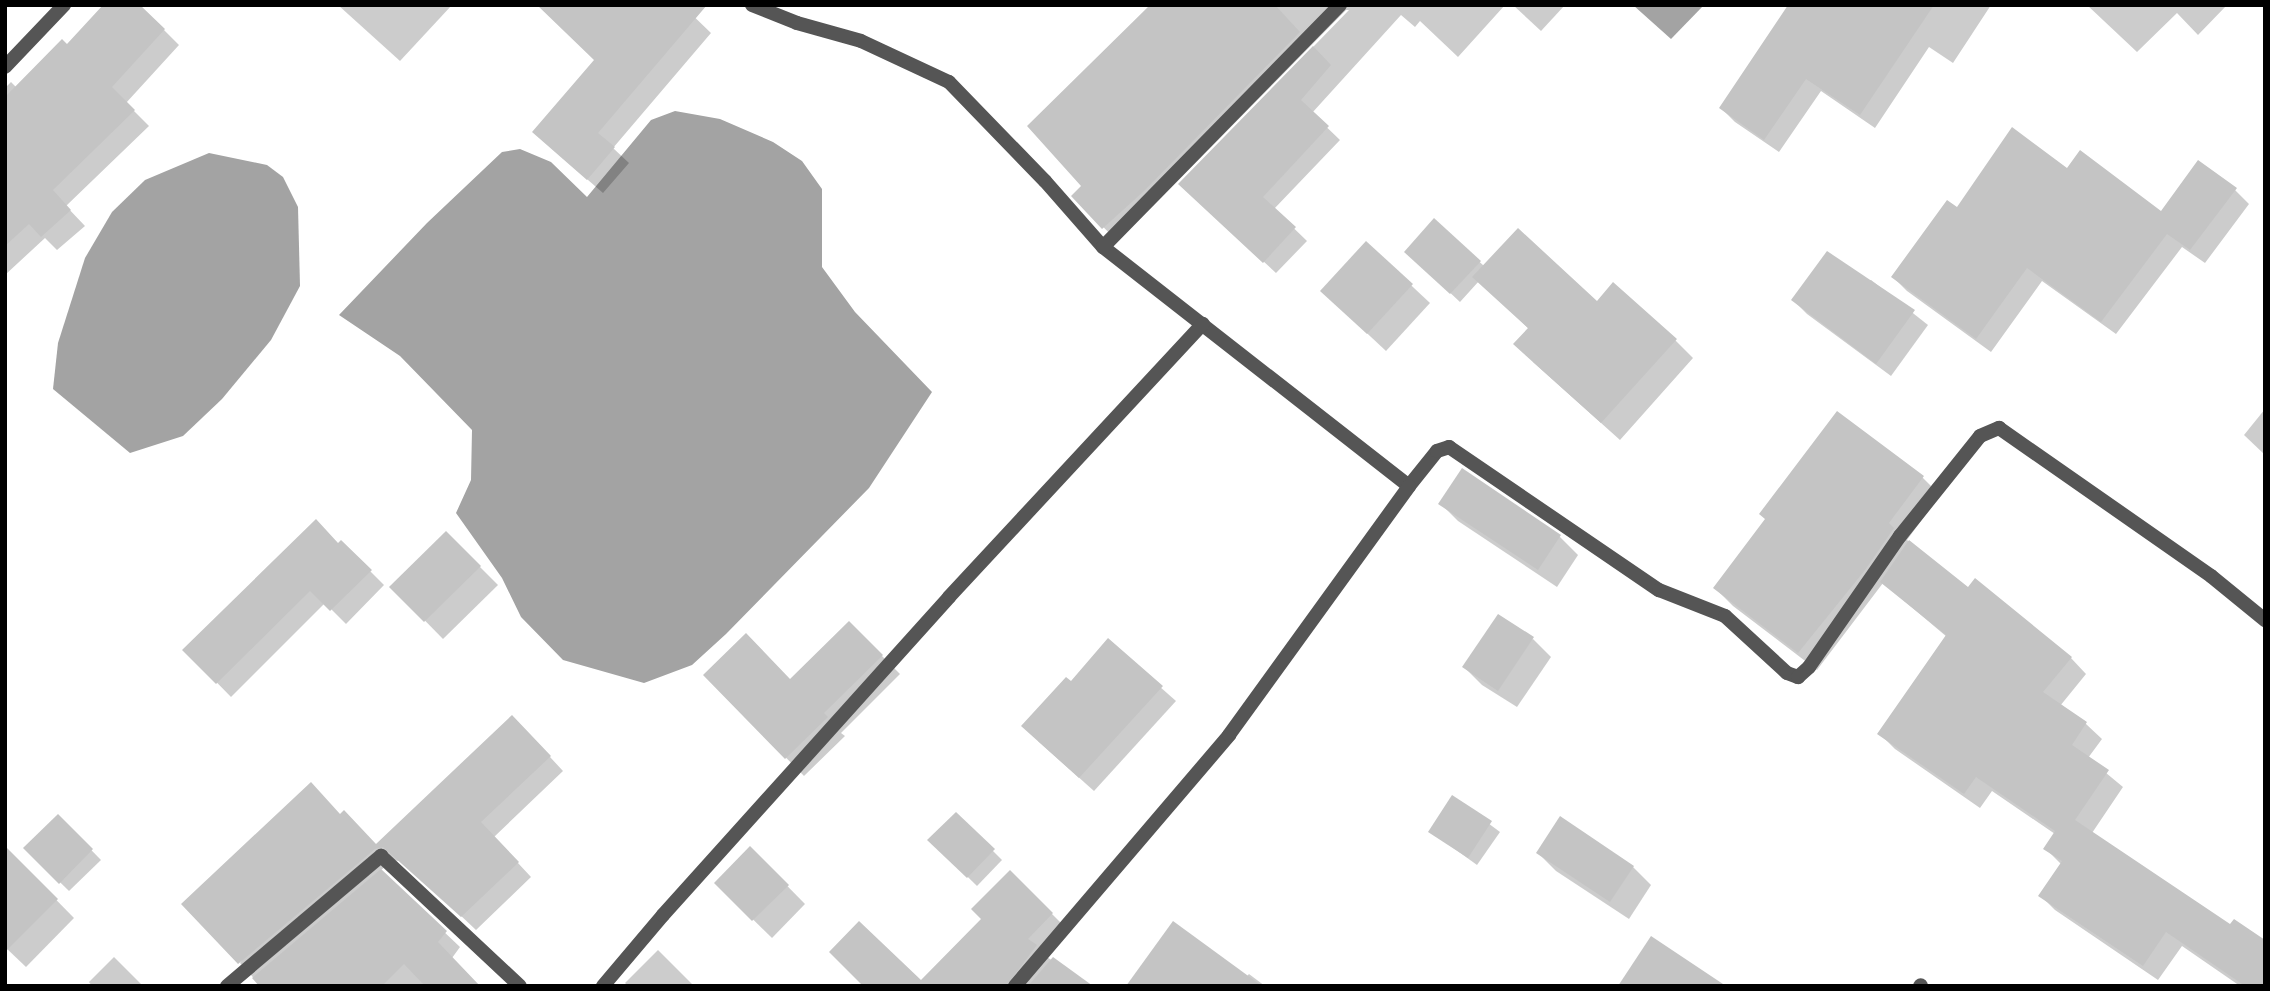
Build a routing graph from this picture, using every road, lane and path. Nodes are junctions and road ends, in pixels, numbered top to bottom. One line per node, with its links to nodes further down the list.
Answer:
1 (64, 5): 4 (street)
2 (752, 5): 5 (street)
3 (1340, 5): 5 (street)
4 (5, 67)
5 (1103, 247): 6 (street)
6 (1203, 324): 7 (street); 11 (street)
7 (1409, 486): 8 (street); 12 (street)
8 (2265, 620)
9 (226, 986): 10 (street)
10 (520, 986)
11 (603, 986)
12 (1015, 986)

